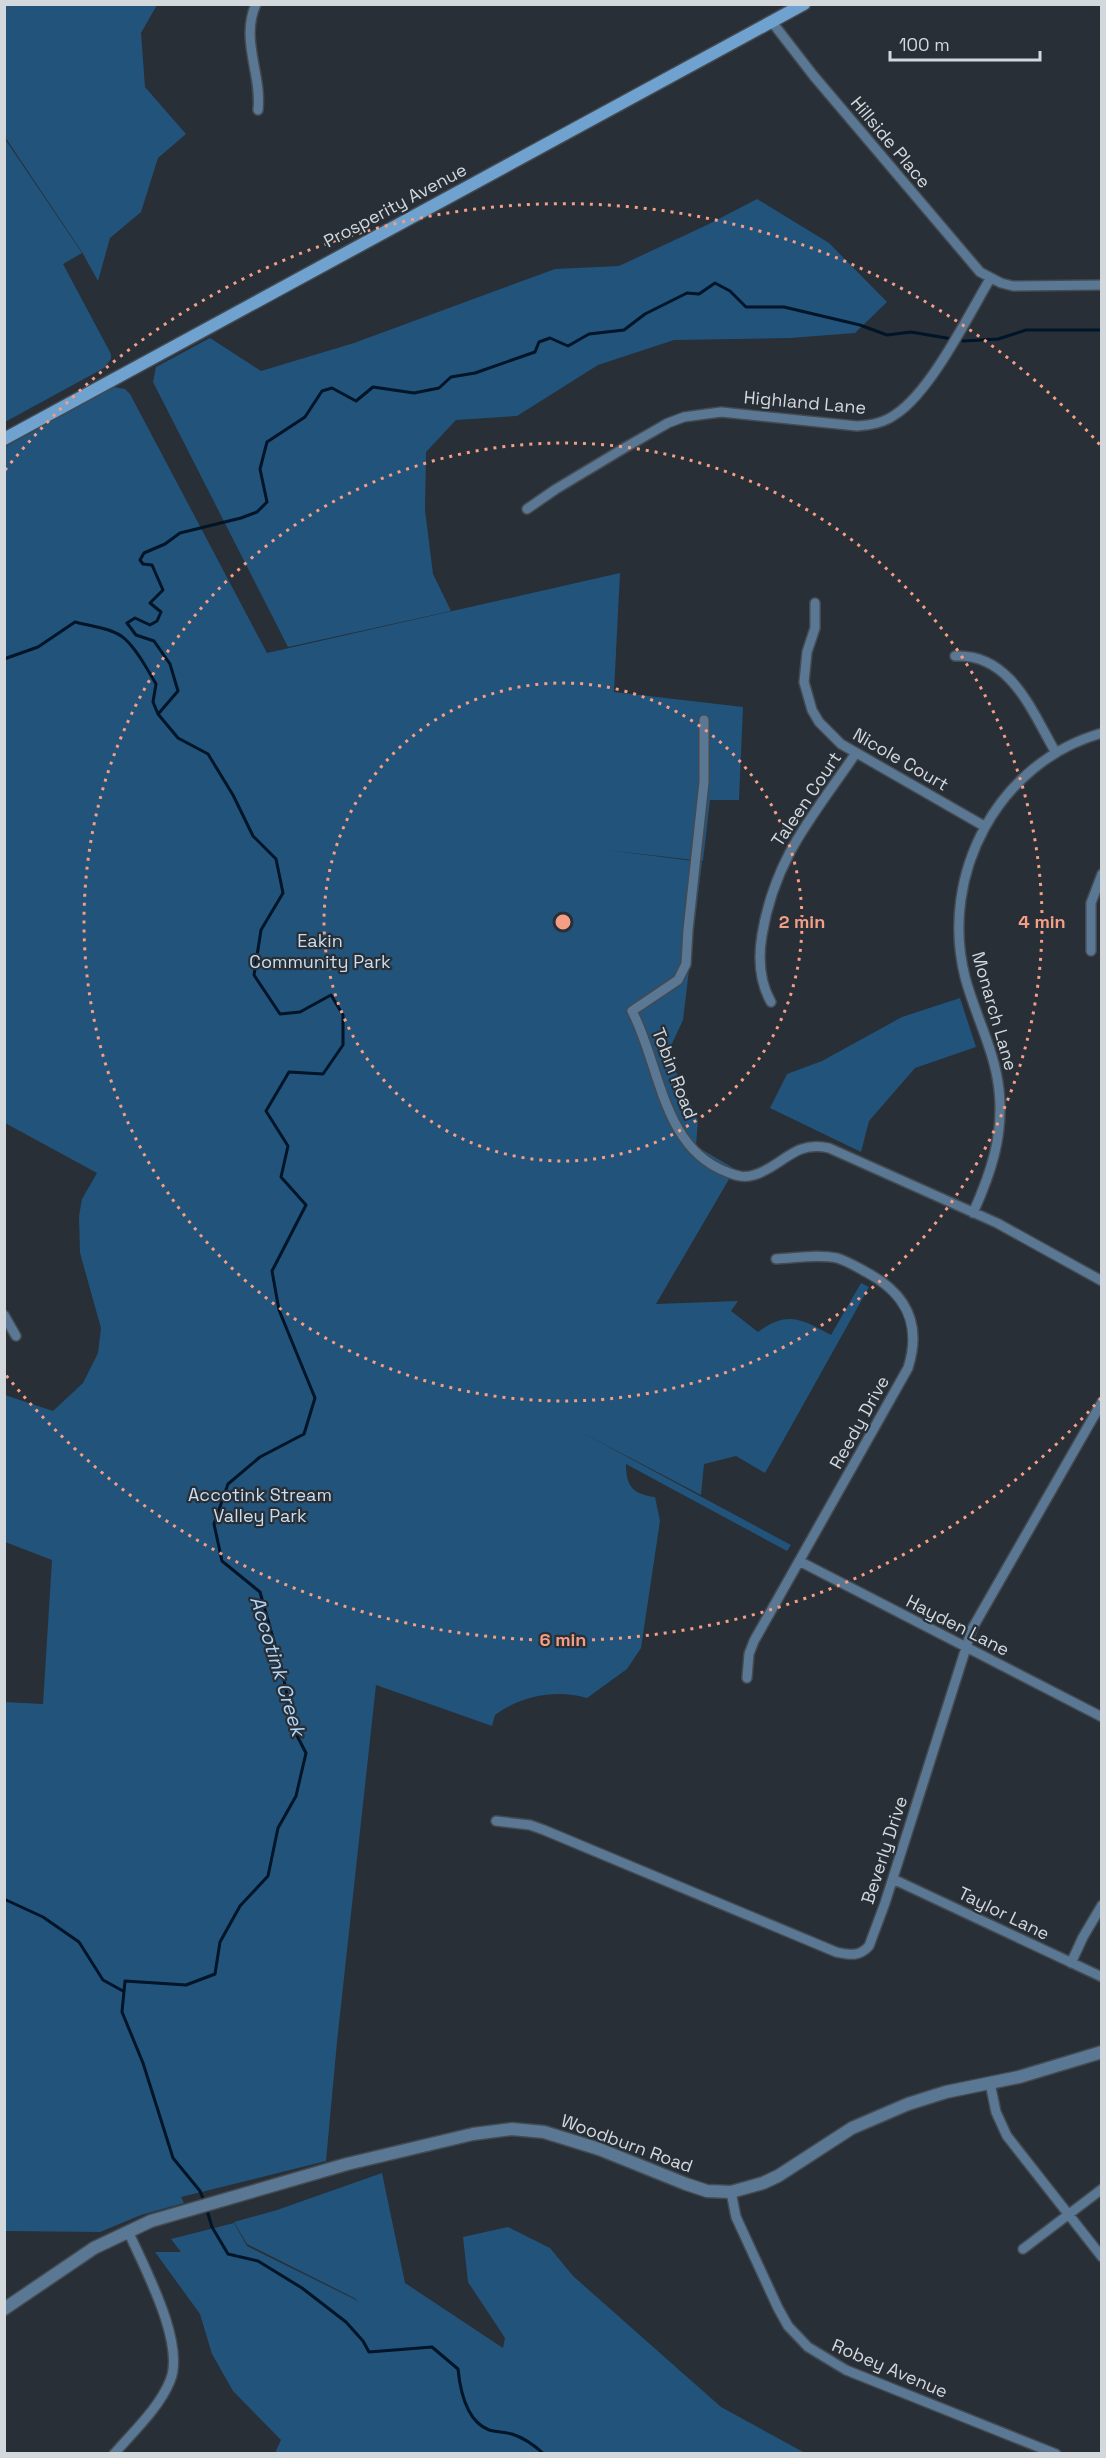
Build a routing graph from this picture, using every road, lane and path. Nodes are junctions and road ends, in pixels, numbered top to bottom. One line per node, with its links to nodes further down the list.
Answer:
1 (256, 4): 4 (street)
2 (804, 4): 3 (main road, Prosperity Avenue)
3 (772, 22): 5 (street, Hillside Place); 7 (main road, Prosperity Avenue)
4 (258, 110)
5 (990, 279): 6 (street); 8 (street, Highland Lane)
6 (1101, 285)
7 (4, 439)
8 (527, 509)
9 (815, 603): 13 (street, Nicole Court)
10 (955, 656): 14 (street)
11 (704, 720): 19 (street, Tobin Road)
12 (1101, 733): 14 (street, Monarch Lane)
13 (856, 753): 15 (street, Nicole Court); 18 (street, Taleen Court)
14 (1056, 753): 15 (street, Monarch Lane)
15 (984, 826): 19 (street, Monarch Lane)
16 (1101, 874): 17 (street)
17 (1091, 951)
18 (771, 1002)
19 (973, 1213): 21 (street, Tobin Road)
20 (776, 1259): 25 (street, Reedy Drive)
21 (1101, 1281)
22 (4, 1315): 23 (street)
23 (16, 1336)
24 (1101, 1402): 26 (street, Beverly Drive)
25 (799, 1561): 26 (street, Hayden Lane); 27 (street, Reedy Drive)
26 (965, 1647): 28 (street, Hayden Lane); 30 (street, Beverly Drive)
27 (747, 1678)
28 (1101, 1717)
29 (496, 1821): 32 (street)
30 (893, 1879): 32 (street, Beverly Drive); 33 (street, Taylor Lane)
31 (1101, 1905): 33 (street)
32 (858, 1955): 34 (street)
33 (1071, 1963): 35 (street, Taylor Lane)
34 (861, 1965)
35 (1101, 1977)
36 (1101, 2052): 37 (street, Woodburn Road)
37 (990, 2083): 39 (street, Woodburn Road); 40 (street)
38 (1101, 2189): 40 (street)
39 (731, 2192): 41 (street, Woodburn Road); 46 (street, Robey Avenue)
40 (1068, 2214): 42 (street); 43 (street)
41 (128, 2231): 44 (street, Woodburn Road); 45 (street)
42 (1023, 2249)
43 (1101, 2257)
44 (4, 2309)
45 (114, 2454)
46 (1056, 2454)

